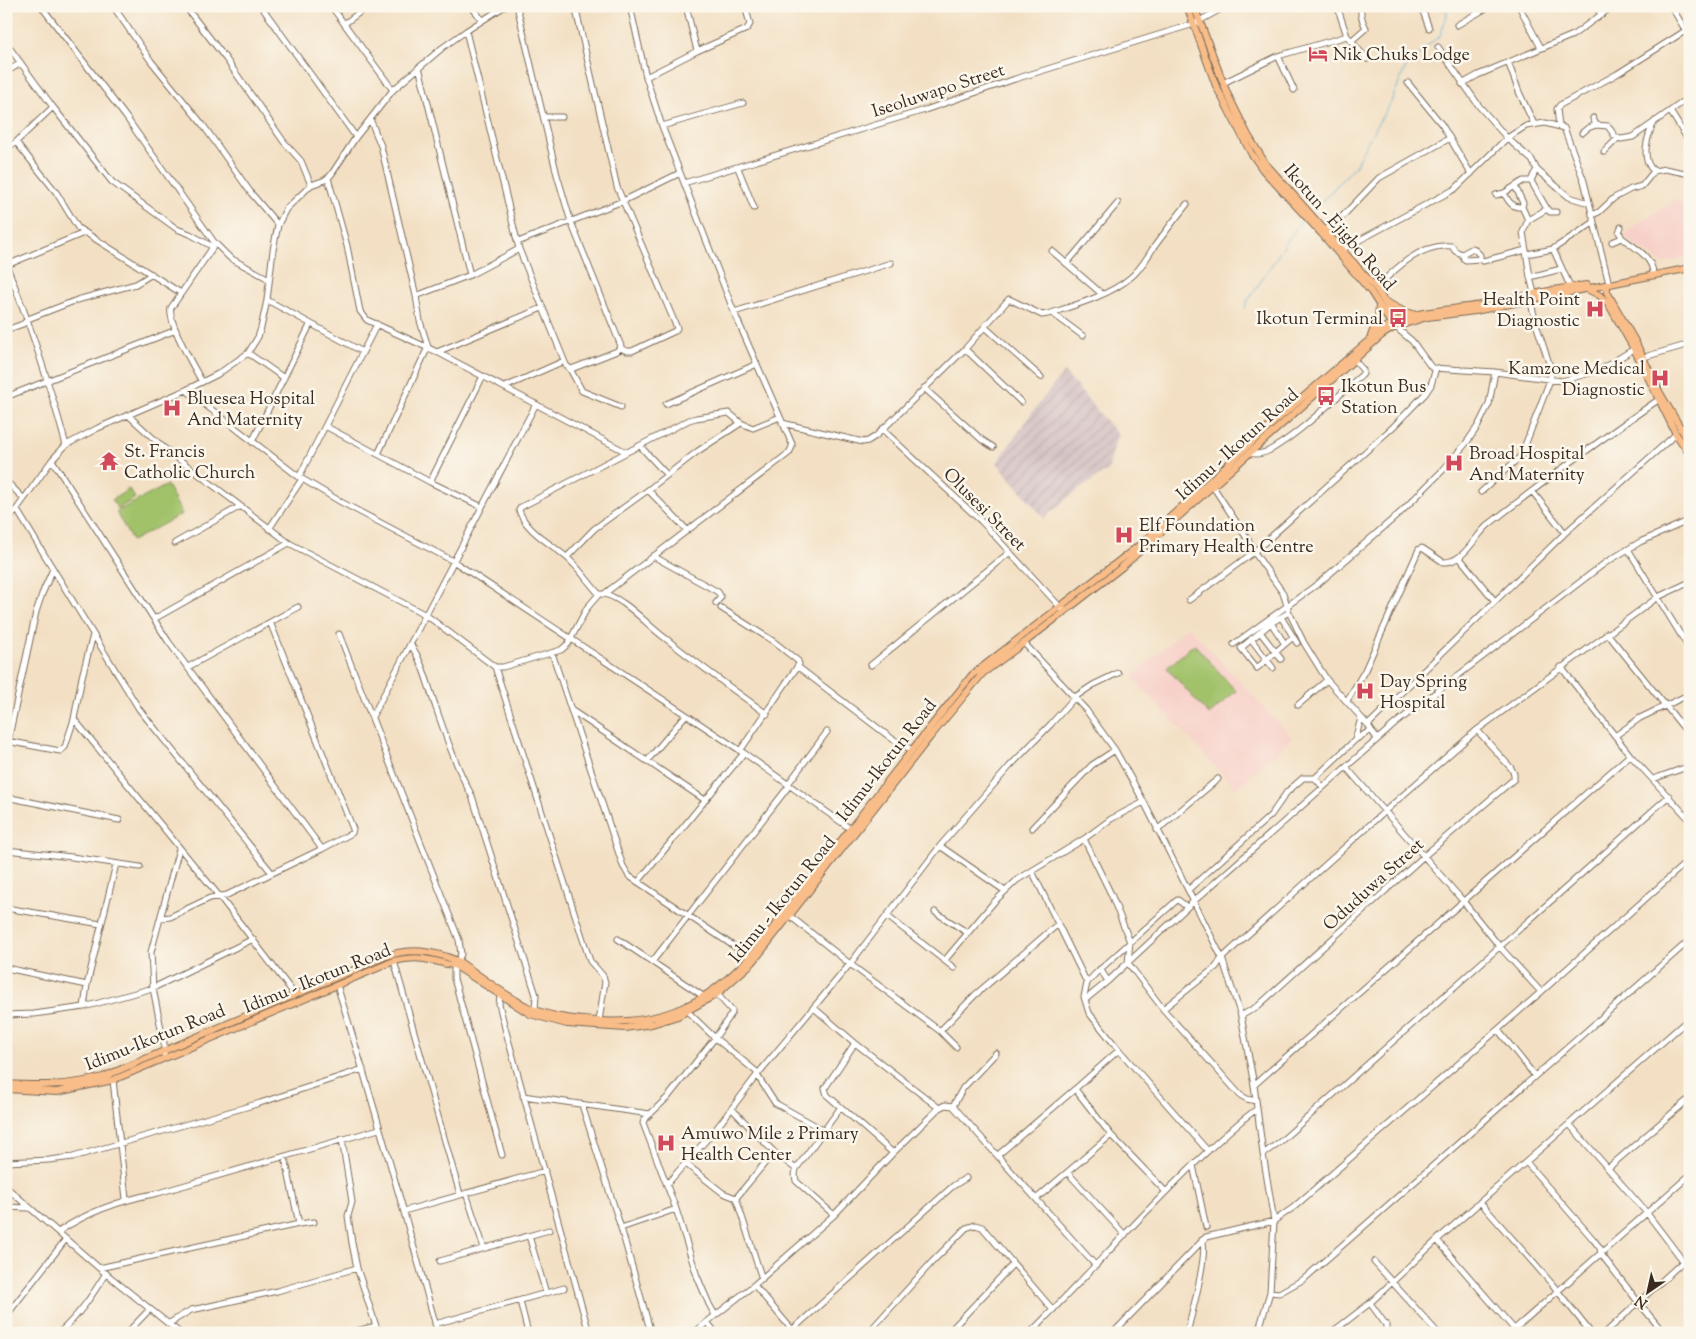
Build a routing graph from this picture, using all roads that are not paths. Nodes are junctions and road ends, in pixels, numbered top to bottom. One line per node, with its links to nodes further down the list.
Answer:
1 (40, 6): 106 (street)
2 (113, 6): 99 (street)
3 (185, 6): 83 (street)
4 (261, 6): 66 (street)
5 (331, 6): 28 (street)
6 (368, 6): 28 (street)
7 (471, 6): 26 (street)
8 (505, 6): 26 (street)
9 (517, 6): 56 (street)
10 (575, 6): 87 (street)
11 (630, 6): 45 (street)
12 (686, 6): 38 (street)
13 (745, 6): 38 (street)
14 (1187, 6): 27 (main road, Ikotun - Ejigbo Road)
15 (1194, 6): 27 (main road, Ikotun - Ejigbo Road)
16 (1226, 6): 27 (street, Iseoluwapo Street)
17 (1337, 6): 33 (street)
18 (1361, 6): 33 (street)
19 (1421, 6): 30 (street)
20 (1490, 6): 29 (street)
21 (1519, 6): 37 (street)
22 (1595, 6): 25 (street)
23 (1613, 6): 25 (street)
24 (1672, 7): 32 (street)
25 (1602, 15): 37 (street)
26 (482, 20): 31 (street)
27 (1196, 23): 46 (main road, Ikotun - Ejigbo Road); 52 (main road, Ikotun - Ejigbo Road); 74 (street, Iseoluwapo Street)
28 (344, 24): 49 (street)
29 (1457, 26)
30 (1429, 28)
31 (466, 30): 43 (street); 104 (street)
32 (1685, 31): 34 (street); 64 (street)
33 (1349, 38): 39 (street); 40 (street)
34 (1690, 38)
35 (6, 43): 42 (street)
36 (1438, 47): 48 (street)
37 (1541, 48): 41 (street)
38 (696, 51): 45 (street)
39 (1278, 56): 46 (street); 50 (street)
40 (1367, 60)
41 (1508, 62): 48 (street); 61 (street)
42 (21, 63): 44 (street); 54 (street)
43 (419, 67): 49 (street); 121 (street)
44 (6, 72)
45 (646, 76): 63 (street)
46 (1223, 83): 52 (main road, Ikotun - Ejigbo Road)
47 (1408, 83): 67 (street)
48 (1462, 84): 68 (street)
49 (393, 90): 59 (street)
50 (1294, 90)
51 (1690, 97): 55 (street)
52 (1226, 100): 101 (main road, Ikotun - Ejigbo Road); 135 (main road, Ikotun - Ejigbo Road)
53 (743, 103): 63 (street)
54 (53, 107): 70 (street); 106 (street)
55 (1670, 111): 60 (street); 71 (street)
56 (544, 117): 57 (street); 97 (street)
57 (562, 117)
58 (1593, 118): 62 (street)
59 (370, 119): 66 (street); 131 (street)
60 (1656, 120): 69 (street); 76 (street)
61 (1534, 124): 64 (street); 68 (street)
62 (1596, 125): 65 (street); 69 (street)
63 (662, 126): 77 (street)
64 (1559, 126): 89 (street)
65 (1582, 133)
66 (356, 137): 80 (street)
67 (1450, 138): 78 (street); 101 (street)
68 (1507, 138): 75 (street); 78 (street)
69 (1618, 138): 73 (street)
70 (16, 142): 72 (street); 102 (street)
71 (1690, 143)
72 (6, 148)
73 (1604, 152)
74 (738, 168): 82 (street, Iseoluwapo Street); 92 (street)
75 (1537, 170): 81 (street); 89 (street)
76 (1654, 171): 79 (street); 95 (street)
77 (680, 173): 82 (street); 87 (street)
78 (1471, 174): 108 (street)
79 (1690, 174)
80 (328, 178): 83 (street); 142 (street)
81 (1532, 181): 84 (street); 93 (street)
82 (684, 184): 138 (street)
83 (311, 185): 99 (street)
84 (1515, 186): 85 (street); 91 (street)
85 (1504, 193): 86 (street); 91 (street)
86 (1496, 195)
87 (623, 201): 97 (street); 152 (street)
88 (1118, 203): 115 (street)
89 (1589, 203): 95 (street)
90 (1187, 204): 129 (street)
91 (1522, 207): 96 (street)
92 (754, 208)
93 (1547, 209): 94 (street); 96 (street)
94 (1556, 212)
95 (1592, 215): 98 (street)
96 (1528, 220): 111 (street)
97 (571, 222): 104 (street); 152 (street)
98 (1594, 223): 109 (street); 124 (street)
99 (278, 225): 123 (street)
100 (1621, 227): 103 (street)
101 (1325, 231): 108 (main road, Ikotun - Ejigbo Road)
102 (84, 233): 116 (street); 119 (street)
103 (1622, 238): 105 (street); 120 (street)
104 (518, 242): 107 (street)
105 (1612, 242)
106 (213, 245): 123 (street); 128 (street)
107 (519, 249): 121 (street); 137 (street)
108 (1343, 249): 126 (main road, Ikotun - Ejigbo Road)
109 (1553, 249): 111 (street); 118 (street)
110 (1052, 251): 115 (street)
111 (1526, 252): 113 (street); 122 (street)
112 (1462, 254): 113 (street); 113 (street); 126 (street)
113 (1480, 259)
114 (890, 263): 138 (street)
115 (1067, 263): 129 (street)
116 (6, 264): 141 (street)
117 (1690, 267): 120 (main road); 124 (main road)
118 (1561, 269): 122 (street); 125 (street)
119 (152, 274): 128 (street); 141 (street)
120 (1653, 274): 124 (main road)
121 (470, 275): 131 (street)
122 (1530, 277): 132 (street)
123 (269, 279): 133 (street)
124 (1604, 285): 125 (main road); 127 (main road); 130 (main road); 158 (main road)
125 (1570, 286): 132 (main road)
126 (1376, 288): 135 (main road, Ikotun - Ejigbo Road)
127 (1586, 289): 130 (main road); 132 (main road)
128 (181, 293): 147 (street)
129 (1102, 294): 139 (street)
130 (1599, 295): 154 (main road)
131 (416, 296): 136 (street)
132 (1532, 296): 140 (main road); 144 (main road); 169 (street)
133 (267, 300): 143 (street); 157 (street)
134 (410, 302): 136 (street)
135 (1382, 302): 140 (main road); 144 (main road, Ikotun - Ejigbo Road); 149 (main road)
136 (416, 303): 151 (street)
137 (542, 308): 156 (street); 160 (street)
138 (734, 312): 161 (street)
139 (1052, 313): 145 (street); 148 (street)
140 (1414, 314): 144 (main road)
141 (28, 319): 146 (street); 168 (street)
142 (377, 324): 151 (street); 155 (street)
143 (310, 325): 155 (street); 167 (street)
144 (1396, 325): 149 (main road, Idimu-Ikotun Road); 159 (main road, Idimu - Ikotun Road); 162 (street)
145 (985, 327): 153 (street); 166 (street)
146 (6, 330)
147 (176, 330): 168 (street); 170 (street)
148 (1083, 336)
149 (1370, 339): 205 (main road, Idimu-Ikotun Road)
150 (1690, 344): 158 (street)
151 (428, 348): 156 (street); 194 (street)
152 (620, 348): 163 (street)
153 (965, 349): 172 (street); 176 (street)
154 (1634, 349): 169 (street); 175 (main road)
155 (363, 352): 184 (street)
156 (437, 352): 165 (street)
157 (248, 353): 167 (street); 170 (street)
158 (1644, 357): 186 (main road)
159 (1354, 360): 193 (main road, Idimu - Ikotun Road); 193 (street)
160 (564, 361): 163 (street); 171 (street)
161 (757, 364): 178 (street); 181 (street)
162 (1436, 368): 164 (street); 219 (street)
163 (570, 369): 179 (street)
164 (1495, 372): 169 (street); 231 (street)
165 (483, 376): 171 (street); 200 (street)
166 (1041, 376)
167 (284, 378): 187 (street)
168 (48, 380): 174 (street); 189 (street)
169 (1550, 380): 204 (street)
170 (202, 382): 173 (street)
171 (505, 387): 177 (street)
172 (924, 388): 185 (street); 191 (street)
173 (186, 390): 180 (street); 187 (street)
174 (6, 396)
175 (1658, 400): 186 (main road); 203 (street)
176 (1021, 402)
177 (536, 404): 192 (street); 223 (street)
178 (666, 404)
179 (621, 407)
180 (129, 416): 189 (street); 208 (street)
181 (781, 420): 182 (street); 185 (street); 213 (street)
182 (741, 423): 190 (street); 197 (street)
183 (1690, 424): 186 (street)
184 (325, 426): 194 (street); 198 (street)
185 (882, 429): 218 (street, Olusesi Street)
186 (1678, 432): 188 (main road); 195 (main road); 214 (street)
187 (252, 442): 198 (street)
188 (1690, 444)
189 (66, 445): 196 (street)
190 (640, 446): 192 (street); 197 (street)
191 (993, 447)
192 (626, 452): 221 (street)
193 (1248, 453): 201 (main road, Idimu - Ikotun Road)
194 (378, 454): 200 (street)
195 (1690, 455)
196 (52, 460): 206 (street); 238 (street)
197 (668, 475): 202 (street)
198 (300, 478): 212 (street); 223 (street)
199 (6, 481): 206 (street)
200 (430, 482): 207 (street)
201 (1212, 486): 205 (main road, Idimu - Ikotun Road); 219 (street)
202 (648, 490): 213 (street); 221 (street)
203 (1532, 491): 214 (street); 222 (street)
204 (1481, 492)
205 (1200, 494): 234 (main road, Idimu-Ikotun Road)
206 (24, 499): 209 (street)
207 (478, 505)
208 (239, 507): 212 (street); 215 (street)
209 (17, 510): 211 (street); 224 (street)
210 (1690, 520): 217 (street)
211 (6, 524)
212 (269, 529): 216 (street)
213 (687, 530): 220 (street)
214 (1565, 533): 229 (street)
215 (174, 542)
216 (289, 543): 236 (street); 238 (street)
217 (1628, 549): 227 (street); 283 (street)
218 (1010, 552): 234 (street, Olusesi Street); 258 (street)
219 (1254, 552): 228 (street); 231 (street)
220 (653, 556): 226 (street); 230 (street)
221 (566, 557): 226 (street)
222 (1459, 557): 229 (street); 268 (street)
223 (453, 561): 236 (street); 246 (street)
224 (53, 569): 244 (street); 284 (street)
225 (1690, 582): 227 (street)
226 (601, 594): 246 (street); 272 (street)
227 (1658, 597): 242 (street); 253 (street)
228 (1190, 600)
229 (1494, 600): 277 (street)
230 (716, 603)
231 (1287, 605): 235 (street); 249 (street)
232 (298, 607): 239 (street)
233 (721, 608): 260 (street)
234 (1063, 609): 248 (main road, Idimu - Ikotun Road); 285 (main road, Idimu-Ikotun Road)
235 (1289, 612): 237 (street); 265 (street)
236 (426, 615): 252 (street); 262 (street)
237 (1281, 617): 240 (street); 245 (street)
238 (154, 618): 259 (street)
239 (270, 622): 259 (street); 310 (street)
240 (1271, 623): 241 (street); 250 (street)
241 (1260, 632): 247 (street); 254 (street)
242 (1607, 633): 261 (street); 270 (street)
243 (339, 634): 274 (street)
244 (93, 635): 276 (street); 317 (street)
245 (1293, 637): 250 (street); 251 (street)
246 (571, 639): 255 (street); 273 (street)
247 (1251, 640): 257 (street); 257 (street)
248 (1024, 643): 267 (street); 306 (main road, Idimu - Ikotun Road)
249 (1234, 644)
250 (1285, 644): 254 (street)
251 (1297, 644)
252 (410, 645): 274 (street); 364 (street)
253 (1690, 650)
254 (1276, 652): 256 (street); 257 (street)
255 (552, 653): 262 (street); 271 (street)
256 (1281, 659)
257 (1267, 660): 263 (street)
258 (871, 665)
259 (188, 667): 310 (street)
260 (798, 667): 272 (street); 285 (street)
261 (1561, 667): 278 (street); 280 (street)
262 (495, 668): 369 (street)
263 (1273, 668)
264 (1118, 673): 267 (street)
265 (1327, 680): 268 (street); 269 (street)
266 (1690, 694): 270 (street)
267 (1075, 697): 286 (street); 308 (street)
268 (1347, 701): 275 (street)
269 (1298, 706)
270 (1665, 706): 280 (street); 281 (street)
271 (571, 710): 289 (street); 318 (street)
272 (766, 714): 287 (street)
273 (686, 716): 287 (street); 289 (street)
274 (372, 717): 344 (street)
275 (1361, 718): 277 (street); 282 (street)
276 (74, 719): 284 (street); 309 (street)
277 (1370, 727): 282 (street); 283 (street)
278 (1477, 730): 301 (street); 312 (street, Oduduwa Street)
279 (827, 732): 295 (street)
280 (1615, 736): 288 (street)
281 (1690, 736)
282 (1355, 740): 292 (street)
283 (1377, 740): 291 (street)
284 (7, 741)
285 (912, 750): 306 (main road, Idimu-Ikotun Road)
286 (1116, 750): 300 (street); 304 (street)
287 (742, 752): 295 (street); 299 (street)
288 (1630, 755): 294 (street); 323 (street)
289 (647, 761): 299 (street)
290 (1690, 766): 294 (street)
291 (1346, 767): 296 (street); 301 (street)
292 (1315, 778): 296 (street); 319 (street)
293 (1218, 779): 305 (street)
294 (1653, 779): 297 (street)
295 (789, 785): 306 (street); 327 (street)
296 (1323, 787): 322 (street)
297 (1669, 796): 303 (street); 338 (street)
298 (6, 797): 302 (street)
299 (705, 800): 318 (street)
300 (1144, 802): 305 (street); 307 (street)
301 (1384, 811): 312 (street); 340 (street)
302 (119, 820)
303 (1690, 820)
304 (1032, 828)
305 (1157, 830): 319 (street)
306 (853, 831): 328 (main road, Idimu - Ikotun Road); 339 (main road, Idimu-Ikotun Road)
307 (1084, 839): 316 (street); 337 (street)
308 (940, 846): 320 (street); 329 (street)
309 (179, 849): 321 (street); 330 (street)
310 (322, 849): 317 (street)
311 (6, 850): 314 (street)
312 (1424, 856): 323 (street); 367 (street, Oduduwa Street)
313 (1690, 859): 355 (street)
314 (116, 864): 315 (street); 331 (street)
315 (140, 867)
316 (1032, 871): 320 (street); 332 (street)
317 (272, 872): 321 (street)
318 (638, 882): 327 (street)
319 (1188, 890): 322 (street)
320 (1005, 891): 333 (street)
321 (220, 897): 330 (street); 334 (street)
322 (1194, 901): 324 (street); 340 (street)
323 (1463, 901): 338 (street); 384 (street)
324 (1187, 907): 337 (street); 345 (street)
325 (6, 908): 331 (street)
326 (934, 912): 333 (street)
327 (688, 915): 339 (street); 343 (street)
328 (790, 916): 346 (street); 356 (main road, Idimu - Ikotun Road)
329 (887, 916): 341 (street); 346 (street)
330 (161, 918): 354 (street)
331 (101, 924): 353 (street)
332 (1058, 924): 351 (street); 371 (street)
333 (968, 933): 341 (street)
334 (253, 939): 354 (street); 357 (street)
335 (618, 939): 343 (street)
336 (1690, 940): 381 (street)
337 (1130, 942): 345 (street); 349 (street)
338 (1500, 947): 355 (street); 406 (street)
339 (750, 957): 359 (main road, Idimu-Ikotun Road)
340 (1222, 958): 363 (street); 367 (street)
341 (945, 960): 348 (street)
342 (394, 961): 344 (main road, Idimu - Ikotun Road); 352 (main road, Idimu - Ikotun Road); 424 (street)
343 (652, 962): 359 (street)
344 (456, 963): 357 (main road, Idimu-Ikotun Road); 358 (main road, Idimu - Ikotun Road); 364 (main road, Idimu-Ikotun Road); 407 (street)
345 (1128, 963): 350 (street); 363 (street)
346 (850, 964): 362 (street); 371 (street)
347 (6, 968): 353 (street)
348 (954, 968)
349 (1100, 969): 350 (street); 351 (street)
350 (1108, 981): 360 (street)
351 (1087, 983): 360 (street)
352 (337, 984): 378 (main road, Idimu - Ikotun Road); 379 (street)
353 (87, 985): 361 (street)
354 (153, 988): 361 (street); 376 (street)
355 (1542, 992): 370 (street)
356 (717, 994): 365 (main road, Idimu - Ikotun Road); 372 (street)
357 (295, 995): 376 (main road, Idimu-Ikotun Road)
358 (500, 996): 369 (main road, Idimu - Ikotun Road); 387 (street)
359 (703, 996): 369 (main road, Idimu-Ikotun Road)
360 (1085, 1002): 375 (street)
361 (84, 1007): 366 (street)
362 (814, 1008): 373 (street); 380 (street)
363 (1163, 1009): 389 (street)
364 (535, 1010): 369 (main road, Idimu-Ikotun Road)
365 (687, 1011): 369 (main road, Idimu - Ikotun Road); 372 (street)
366 (6, 1015)
367 (1241, 1016): 384 (street)
368 (1690, 1018): 397 (street)
369 (594, 1023)
370 (1498, 1030): 381 (street); 435 (street)
371 (940, 1031): 374 (street)
372 (715, 1038): 380 (street); 396 (street)
373 (855, 1044): 392 (street); 393 (street)
374 (956, 1046)
375 (1119, 1050): 386 (street); 403 (street)
376 (163, 1051): 378 (street); 383 (main road, Idimu-Ikotun Road)
377 (996, 1053): 391 (street)
378 (165, 1058): 382 (main road, Idimu - Ikotun Road)
379 (363, 1069): 398 (street); 402 (street)
380 (757, 1074): 394 (street); 399 (street)
381 (1536, 1076): 463 (street)
382 (113, 1080): 385 (main road, Idimu - Ikotun Road); 402 (street)
383 (6, 1084)
384 (1254, 1084): 389 (street)
385 (6, 1089)
386 (1075, 1089): 400 (street); 408 (street)
387 (523, 1096): 390 (street); 416 (street)
388 (1690, 1098): 414 (street)
389 (1256, 1101): 395 (street)
390 (582, 1104): 396 (street); 439 (street)
391 (953, 1106): 393 (street); 408 (street)
392 (842, 1107): 399 (street); 405 (street)
393 (939, 1108): 405 (street)
394 (732, 1109): 404 (street); 412 (street)
395 (1257, 1109): 403 (street); 406 (street)
396 (650, 1114): 420 (street)
397 (1570, 1125): 411 (street); 414 (street)
398 (379, 1129): 401 (street); 432 (street)
399 (824, 1131): 415 (street)
400 (1112, 1135): 417 (street); 422 (street)
401 (342, 1139): 409 (street); 456 (street)
402 (121, 1143): 410 (street); 426 (street)
403 (1208, 1151): 413 (street)
404 (774, 1152): 415 (street); 425 (street)
405 (893, 1153): 434 (street)
406 (1263, 1154): 435 (street)
407 (502, 1155)
408 (998, 1155): 427 (street)
409 (285, 1157): 426 (street); 437 (street)
410 (6, 1162)
411 (1526, 1162): 428 (street); 448 (street)
412 (686, 1164): 420 (street); 425 (street)
413 (1193, 1165): 422 (street); 438 (street)
414 (1608, 1168): 433 (street)
415 (796, 1169): 434 (street)
416 (545, 1171): 423 (street); 486 (street)
417 (1068, 1173): 427 (street); 442 (street)
418 (1690, 1175): 433 (street)
419 (966, 1178): 477 (street)
420 (667, 1184): 431 (street)
421 (6, 1187): 430 (street)
422 (1165, 1191): 442 (street)
423 (466, 1193): 424 (street); 447 (street)
424 (460, 1194): 432 (street)
425 (736, 1198): 459 (street)
426 (126, 1199): 441 (street)
427 (1036, 1199): 454 (street)
428 (1480, 1202): 446 (street); 464 (street)
429 (6, 1207): 430 (street)
430 (29, 1208): 441 (street)
431 (676, 1209): 439 (street); 472 (street)
432 (404, 1211): 475 (street)
433 (1646, 1212): 448 (street); 451 (street)
434 (834, 1215): 459 (street)
435 (1274, 1221): 445 (street); 463 (street)
436 (314, 1222): 437 (street)
437 (299, 1224): 455 (street)
438 (1206, 1227)
439 (621, 1228): 487 (street)
440 (548, 1230): 443 (street)
441 (58, 1232): 444 (street)
442 (1125, 1235): 454 (street)
443 (529, 1236): 447 (street); 465 (street)
444 (66, 1239): 455 (street); 471 (street)
445 (1202, 1240): 493 (street); 494 (street)
446 (1437, 1240): 460 (street); 478 (street)
447 (484, 1248): 450 (street)
448 (1601, 1254): 464 (street); 468 (street)
449 (1690, 1255): 451 (street)
450 (440, 1261)
451 (1682, 1261): 457 (street); 468 (street)
452 (1374, 1262): 460 (street)
453 (1013, 1264): 470 (street); 490 (street); 491 (street)
454 (1096, 1266): 470 (street)
455 (99, 1268): 458 (street)
456 (357, 1268): 474 (street); 476 (street)
457 (1690, 1270)
458 (106, 1273): 469 (street); 480 (street)
459 (762, 1279): 461 (street)
460 (1393, 1283): 467 (street); 498 (street)
461 (754, 1285): 472 (street); 477 (street)
462 (564, 1288): 465 (street)
463 (1270, 1292): 495 (street)
464 (1558, 1292): 478 (street); 499 (street)
465 (546, 1293): 466 (street)
466 (520, 1301): 475 (street); 485 (street)
467 (1370, 1303): 496 (street); 497 (street)
468 (1639, 1303): 500 (street); 501 (street)
469 (150, 1309): 474 (street); 481 (street)
470 (1053, 1310): 492 (street)
471 (6, 1316)
472 (715, 1316): 473 (street)
473 (707, 1322): 488 (street); 489 (street)
474 (168, 1324): 479 (street)
475 (436, 1324): 484 (street)
476 (376, 1326): 482 (street); 483 (street)
477 (794, 1331)
478 (1512, 1331)
479 (176, 1332)
480 (59, 1333)
481 (127, 1333)
482 (349, 1333)
483 (378, 1333)
484 (438, 1333)
485 (528, 1333)
486 (589, 1333)
487 (651, 1333)
488 (694, 1333)
489 (716, 1333)
490 (868, 1333)
491 (948, 1333)
492 (1030, 1333)
493 (1113, 1333)
494 (1187, 1333)
495 (1258, 1333)
496 (1331, 1333)
497 (1386, 1333)
498 (1438, 1333)
499 (1591, 1333)
500 (1606, 1333)
501 (1664, 1333)

